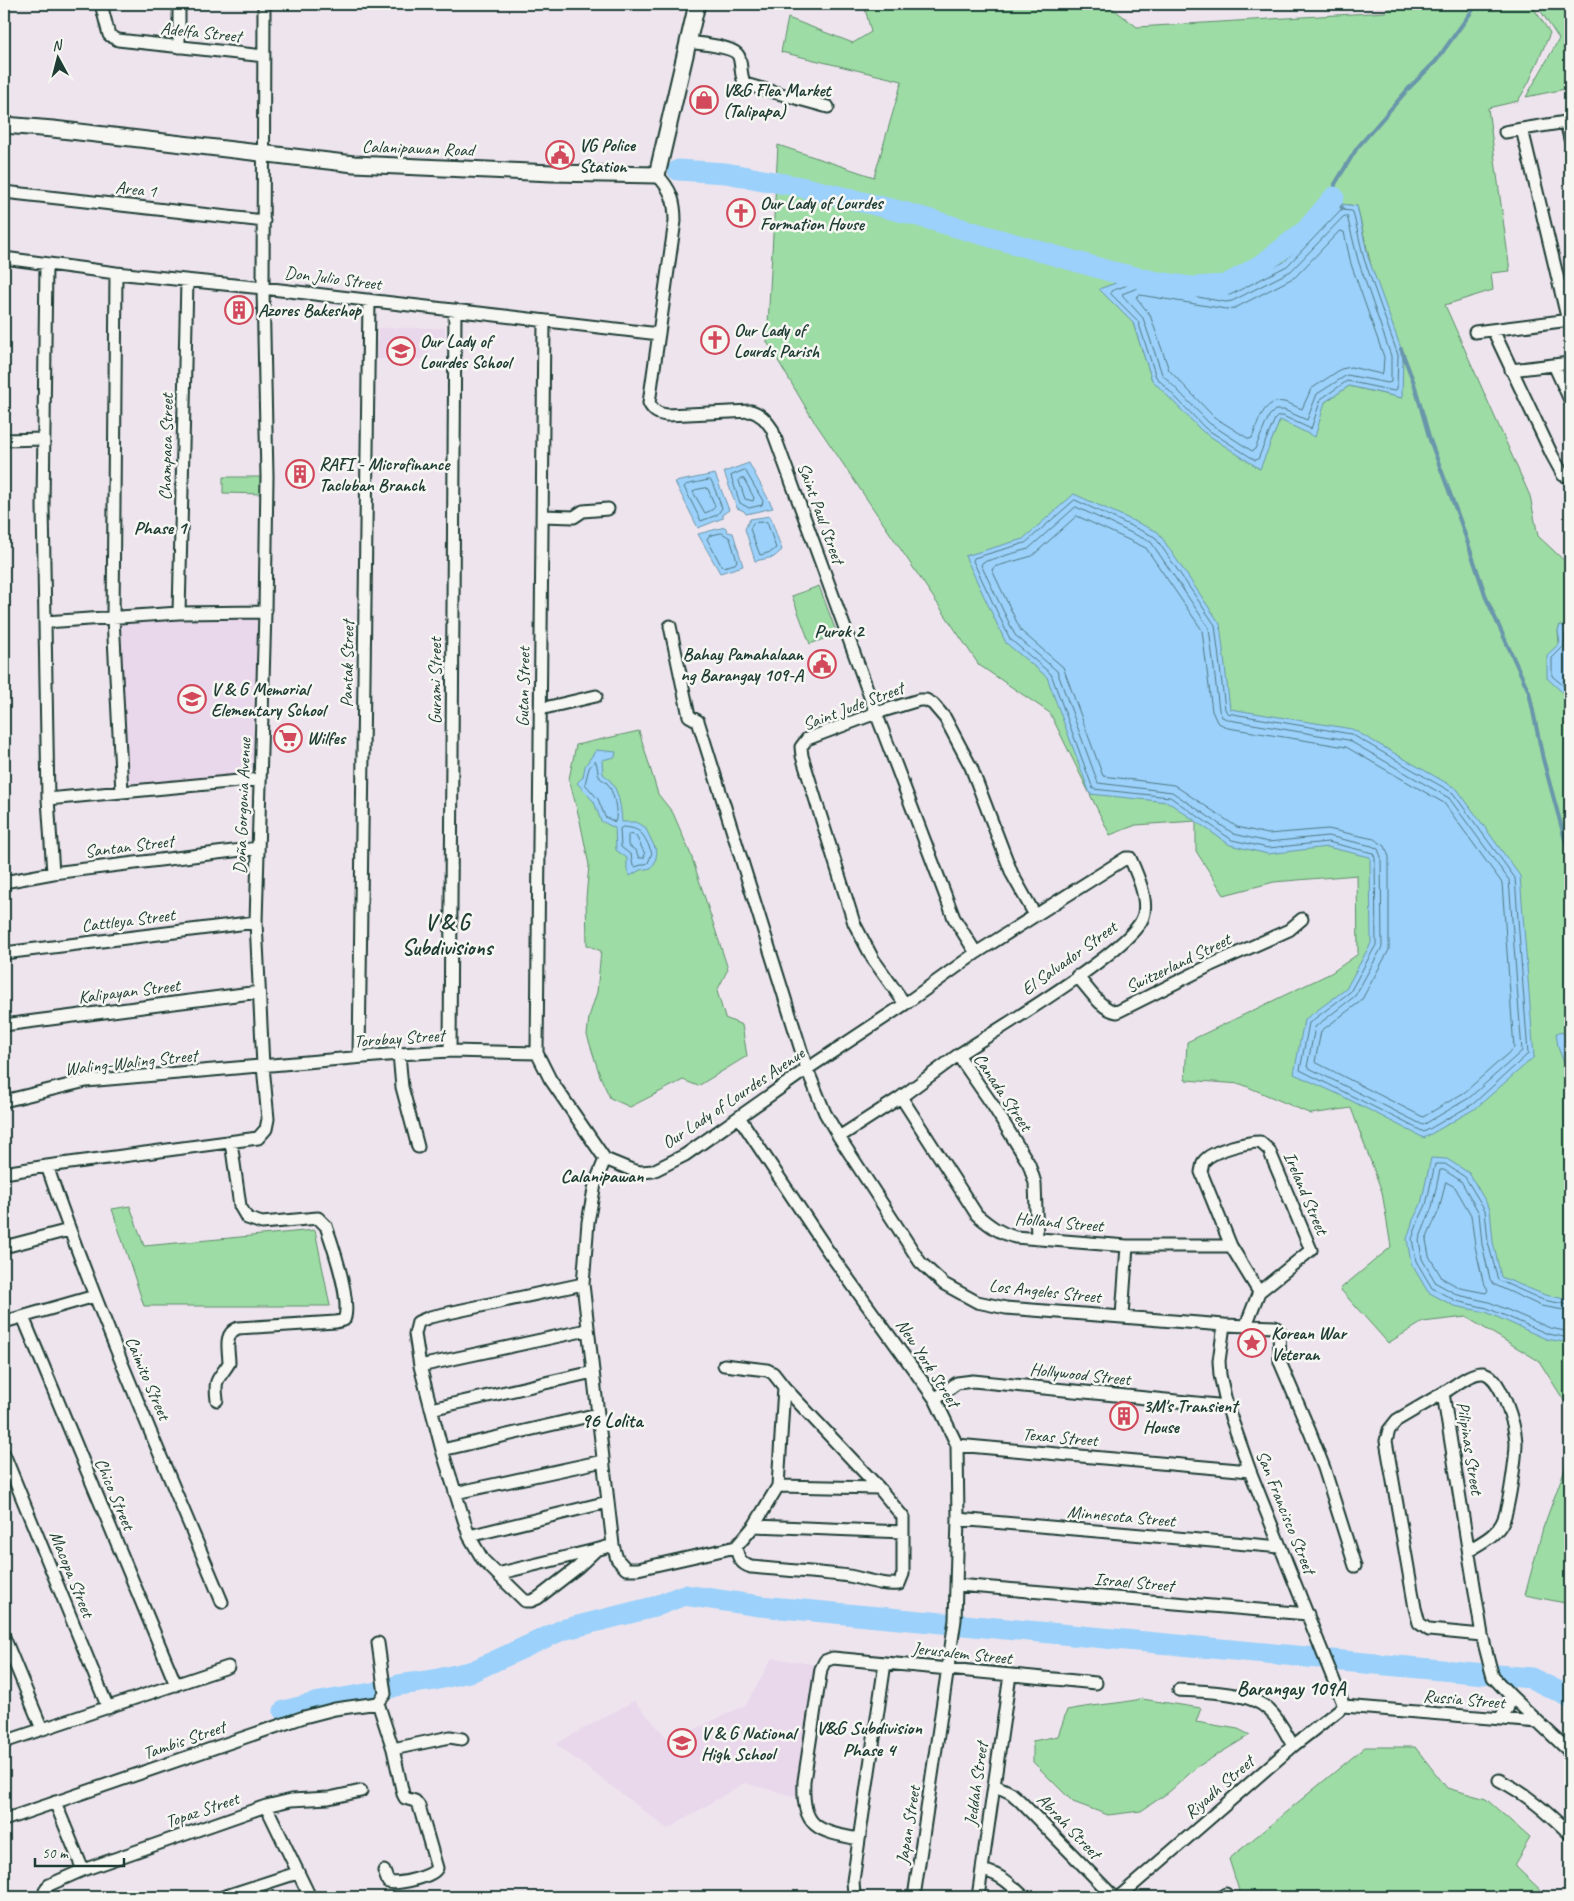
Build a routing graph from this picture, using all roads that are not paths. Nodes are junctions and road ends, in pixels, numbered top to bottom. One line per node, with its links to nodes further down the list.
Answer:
1 (101, 4): 6 (street, Adelfa Street)
2 (179, 4): 6 (street)
3 (264, 4): 7 (street, Doña Gorgonia Avenue)
4 (697, 4): 5 (street)
5 (689, 42): 8 (street); 15 (street)
6 (178, 47): 7 (street, Adelfa Street)
7 (264, 56): 14 (street, Doña Gorgonia Avenue)
8 (828, 107)
9 (1568, 121): 11 (street); 13 (street)
10 (4, 125): 14 (street, Calanipawan Road)
11 (1522, 129): 12 (street); 25 (street)
12 (1505, 132)
13 (1570, 139)
14 (262, 154): 15 (street, Calanipawan Road); 17 (street, Doña Gorgonia Avenue)
15 (658, 174): 29 (street, Saint Paul Street)
16 (4, 192): 17 (street, Area 1)
17 (264, 222): 22 (street, Doña Gorgonia Avenue)
18 (4, 258): 19 (street, Don Julio Street)
19 (46, 264): 20 (street, Don Julio Street); 34 (street)
20 (116, 273): 21 (street, Don Julio Street); 41 (street)
21 (187, 281): 22 (street, Don Julio Street); 40 (street, Champaca Street)
22 (263, 288): 23 (street, Don Julio Street); 39 (street, Doña Gorgonia Avenue)
23 (369, 300): 24 (street, Don Julio Street); 67 (street, Pantak Street)
24 (455, 310): 26 (street, Don Julio Street); 63 (street, Gurami Street)
25 (1569, 320): 27 (street)
26 (544, 321): 29 (street, Don Julio Street); 38 (street, Gutan Street)
27 (1493, 330): 28 (street); 32 (street)
28 (1475, 332)
29 (659, 334): 46 (street, Saint Paul Street)
30 (1570, 363): 31 (street)
31 (1554, 364): 32 (street); 33 (street)
32 (1511, 370): 36 (street)
33 (1570, 400)
34 (43, 439): 35 (street); 42 (street)
35 (4, 440)
36 (1570, 477)
37 (608, 509): 38 (street)
38 (542, 516): 45 (street, Gutan Street)
39 (265, 612): 40 (street); 47 (street, Doña Gorgonia Avenue)
40 (179, 614): 41 (street)
41 (113, 618): 42 (street); 48 (street)
42 (45, 622): 49 (street)
43 (670, 626): 69 (street, Los Angeles Street)
44 (596, 696): 45 (street)
45 (540, 709): 64 (street, Gutan Street)
46 (876, 713): 54 (street, Saint Jude Street); 58 (street, Saint Paul Street); 61 (street, Saint Jude Street)
47 (260, 779): 48 (street); 50 (street, Doña Gorgonia Avenue)
48 (122, 792): 49 (street)
49 (48, 799): 52 (street)
50 (258, 848): 52 (street, Santan Street); 56 (street, Doña Gorgonia Avenue)
51 (1129, 858): 54 (street, Our Lady of Lourdes Avenue); 59 (street, El Salvador Street)
52 (53, 872): 53 (street, Santan Street)
53 (4, 882)
54 (1035, 915): 58 (street, Our Lady of Lourdes Avenue)
55 (1302, 919): 59 (street, Switzerland Street)
56 (256, 922): 57 (street, Cattleya Street); 60 (street, Doña Gorgonia Avenue)
57 (4, 953)
58 (976, 953): 61 (street, Our Lady of Lourdes Avenue)
59 (1077, 976): 66 (street, El Salvador Street)
60 (259, 992): 62 (street, Kalipayan Street); 68 (street, Doña Gorgonia Avenue)
61 (905, 1004): 69 (street, Our Lady of Lourdes Avenue)
62 (4, 1025)
63 (450, 1051): 64 (street, Torobay Street); 65 (street, Torobay Street)
64 (537, 1053): 76 (street)
65 (399, 1054): 67 (street, Torobay Street); 75 (street)
66 (958, 1055): 70 (street, Canada Street); 80 (street, Canada Street)
67 (360, 1058): 68 (street, Torobay Street)
68 (263, 1066): 71 (street, Waling-Waling Street); 74 (street, Doña Gorgonia Avenue)
69 (807, 1069): 72 (street, Our Lady of Lourdes Avenue); 73 (street, Los Angeles Street)
70 (901, 1097): 73 (street, Canada Street); 80 (street, Holland Street)
71 (4, 1101)
72 (739, 1117): 76 (street, Our Lady of Lourdes Avenue); 98 (street, New York Street)
73 (839, 1137): 87 (street, Los Angeles Street)
74 (230, 1142): 77 (street, Doña Gorgonia Avenue); 99 (street)
75 (418, 1147)
76 (605, 1158): 84 (street)
77 (47, 1166): 78 (street, Doña Gorgonia Avenue); 79 (street, Caimito Street)
78 (4, 1173)
79 (69, 1230): 83 (street); 86 (street, Caimito Street)
80 (1038, 1238): 81 (street, Holland Street)
81 (1127, 1246): 82 (street, Holland Street); 87 (street)
82 (1231, 1246): 85 (street, Ireland Street); 85 (street, Ireland Street)
83 (4, 1247)
84 (583, 1284): 92 (street); 94 (street)
85 (1259, 1292): 91 (street, Ireland Street)
86 (95, 1296): 88 (street); 124 (street, Caimito Street)
87 (1122, 1316): 90 (street, Los Angeles Street)
88 (23, 1317): 89 (street); 134 (street, Chico Street)
89 (4, 1322)
90 (1224, 1325): 91 (street, Los Angeles Street); 100 (street, San Francisco Street)
91 (1246, 1325): 121 (street, Los Angeles Street)
92 (587, 1330): 94 (street); 95 (street)
93 (724, 1365): 96 (street)
94 (420, 1366): 101 (street)
95 (593, 1372): 101 (street); 102 (street)
96 (784, 1387): 108 (street); 109 (street)
97 (1443, 1394): 120 (street, Pilipinas Street); 120 (street, Pilipinas Street); 126 (street)
98 (935, 1399): 100 (street, Hollywood Street); 103 (street, New York Street)
99 (217, 1400)
100 (1227, 1406): 107 (street, San Francisco Street)
101 (431, 1409): 104 (street)
102 (598, 1414): 104 (street); 106 (street)
103 (957, 1445): 107 (street, Texas Street); 112 (street, New York Street)
104 (442, 1450): 110 (street)
105 (4, 1454): 139 (street, Macopa Street)
106 (603, 1461): 110 (street); 111 (street)
107 (1250, 1471): 118 (street, San Francisco Street)
108 (778, 1486): 109 (street); 113 (street)
109 (879, 1488): 114 (street)
110 (455, 1492): 115 (street)
111 (608, 1502): 115 (street); 116 (street)
112 (958, 1519): 118 (street, Minnesota Street); 123 (street, New York Street)
113 (754, 1526): 114 (street); 117 (street)
114 (903, 1532): 117 (street)
115 (470, 1536): 122 (street)
116 (613, 1546): 117 (street); 119 (street)
117 (736, 1547)
118 (1280, 1547): 125 (street, San Francisco Street)
119 (596, 1550): 122 (street); 122 (street)
120 (1469, 1550): 126 (street, Pilipinas Street)
121 (1355, 1566)
122 (497, 1574)
123 (957, 1585): 125 (street, Israel Street); 131 (street, New York Street)
124 (222, 1602)
125 (1308, 1614): 138 (street, San Francisco Street)
126 (1482, 1635): 136 (street, Pilipinas Street)
127 (4, 1637): 142 (street)
128 (378, 1643): 137 (street)
129 (884, 1663): 131 (street, Jerusalem Street); 155 (street); 155 (street, Jerusalem Street)
130 (228, 1667): 134 (street)
131 (949, 1669): 132 (street, Jerusalem Street); 164 (street, Japan Street)
132 (1010, 1675): 133 (street, Jerusalem Street); 149 (street, Jeddah Street)
133 (1096, 1683)
134 (176, 1685): 139 (street)
135 (1179, 1690): 145 (street)
136 (1511, 1696): 140 (street); 141 (street, Pilipinas Street)
137 (378, 1703): 146 (street); 151 (street, Tambis Street)
138 (1344, 1706): 140 (street, Russia Street); 145 (street, Riyadh Street)
139 (108, 1708): 142 (street)
140 (1499, 1719): 141 (street, Russia Street)
141 (1538, 1722): 147 (street)
142 (42, 1730): 144 (street)
143 (462, 1739): 146 (street)
144 (4, 1742)
145 (1293, 1746): 168 (street, Riyadh Street)
146 (393, 1750): 158 (street)
147 (1570, 1752)
148 (1499, 1780): 154 (street)
149 (994, 1785): 157 (street, Jeddah Street); 167 (street, Abrah Street)
150 (361, 1791): 152 (street, Topaz Street)
151 (56, 1802): 153 (street, Tambis Street); 156 (street)
152 (266, 1806): 156 (street, Topaz Street); 159 (street)
153 (4, 1820)
154 (1570, 1834)
155 (859, 1839): 160 (street)
156 (83, 1870): 161 (street, Topaz Street)
157 (982, 1870): 165 (street, Jeddah Street); 166 (street)
158 (384, 1871)
159 (298, 1873): 162 (street); 163 (street)
160 (855, 1896)
161 (45, 1897)
162 (223, 1897)
163 (310, 1897)
164 (914, 1897)
165 (978, 1897)
166 (1024, 1897)
167 (1114, 1897)
168 (1119, 1897)

